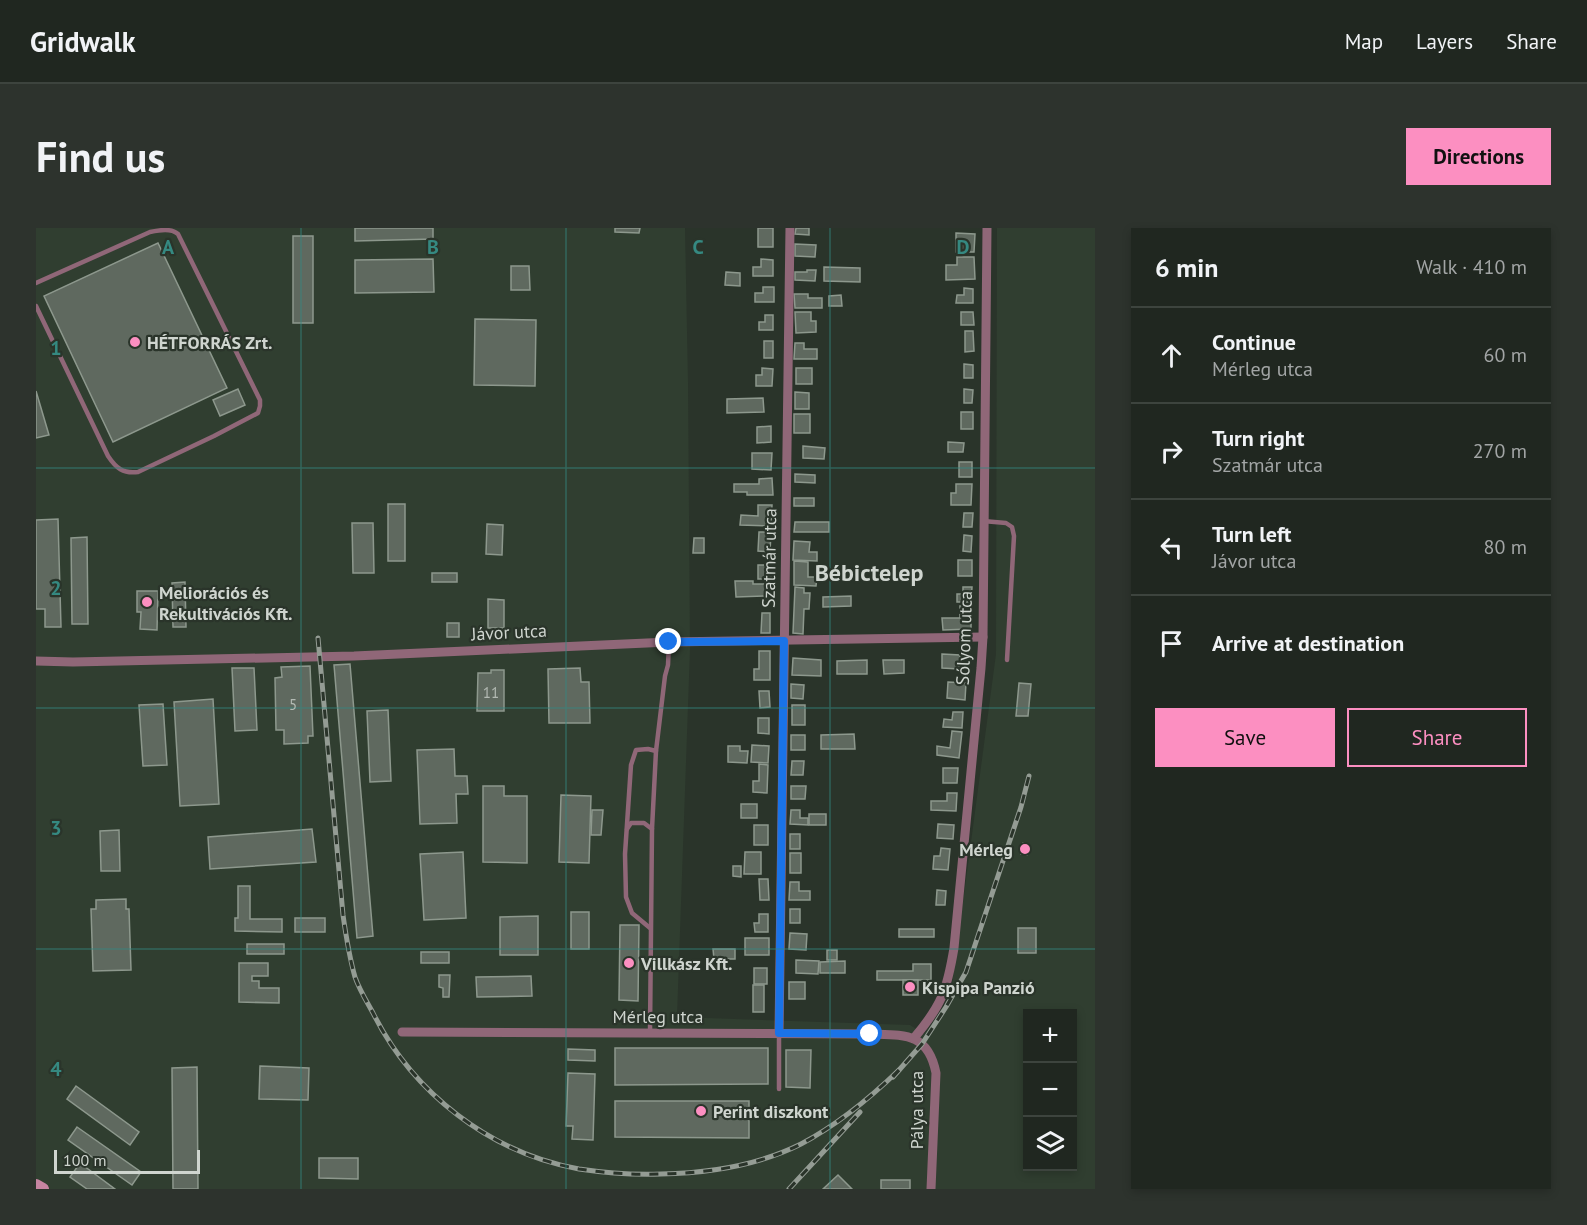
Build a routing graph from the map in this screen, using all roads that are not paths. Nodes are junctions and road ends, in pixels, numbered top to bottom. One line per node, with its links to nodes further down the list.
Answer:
1 (790, 228): 7 (street, Szatmár utca)
2 (987, 228): 5 (street, Sólyom utca)
3 (36, 283): 4 (lane)
4 (36, 306)
5 (983, 521): 6 (street, Sólyom utca); 9 (lane)
6 (982, 637): 7 (street, Jávor utca); 18 (street, Sólyom utca)
7 (784, 641): 8 (street, Jávor utca); 17 (street, Szatmár utca)
8 (669, 642): 10 (street, Jávor utca); 11 (lane)
9 (1007, 660)
10 (36, 661)
11 (656, 751): 12 (lane); 13 (lane)
12 (652, 829): 13 (lane); 14 (lane)
13 (626, 831): 14 (lane)
14 (650, 928): 16 (lane)
15 (402, 1032): 16 (street, Mérleg utca)
16 (650, 1032): 17 (street, Mérleg utca)
17 (779, 1033): 18 (street, Mérleg utca); 19 (lane)
18 (914, 1038): 22 (street, Pálya utca)
19 (779, 1089)
20 (36, 1185): 21 (street)
21 (43, 1189)
22 (931, 1189)

